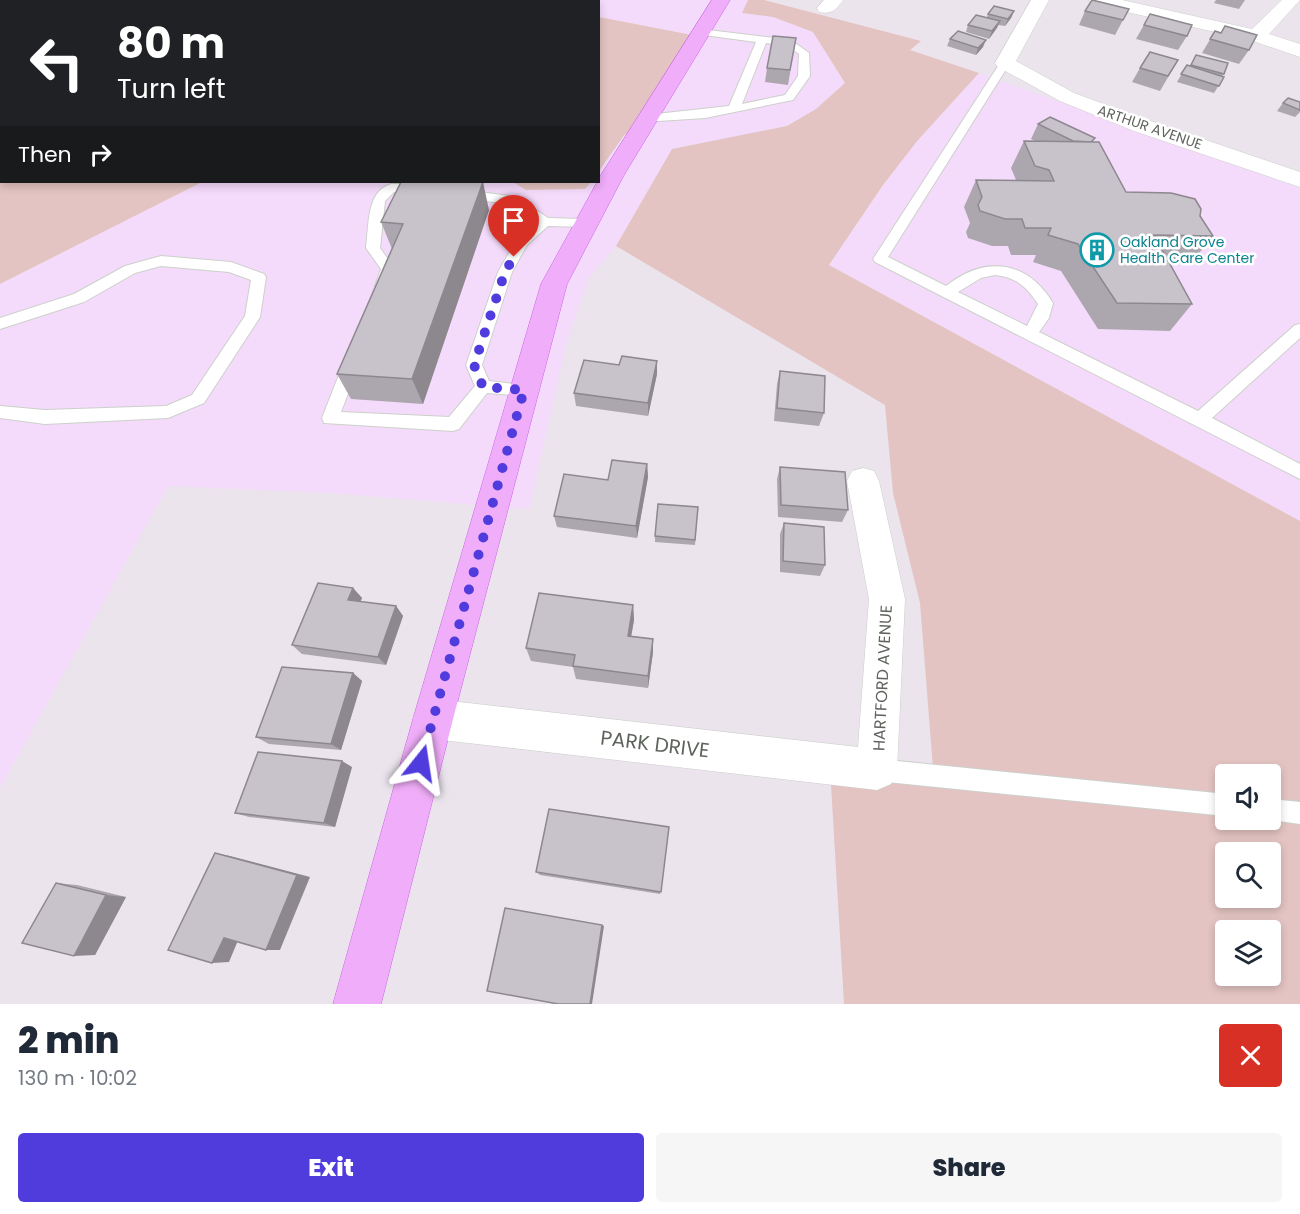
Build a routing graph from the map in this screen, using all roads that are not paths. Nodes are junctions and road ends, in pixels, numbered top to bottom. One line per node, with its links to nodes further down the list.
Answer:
1 (721, 0): 5 (main road)
2 (1040, 0): 9 (street)
3 (1098, 0): 6 (street)
4 (1292, 0): 6 (street)
5 (700, 32): 7 (lane); 11 (main road)
6 (1256, 36): 8 (street)
7 (762, 39): 10 (lane); 10 (lane)
8 (1300, 51)
9 (1005, 63): 12 (street, ARTHUR AVENUE); 15 (lane)
10 (734, 108): 11 (lane)
11 (647, 119): 14 (main road)
12 (1300, 180)
13 (544, 222): 14 (lane); 16 (lane); 21 (lane)
14 (586, 223): 22 (main road)
15 (947, 293): 19 (lane); 19 (lane)
16 (376, 301)
17 (0, 324): 23 (lane)
18 (1300, 329): 24 (lane)
19 (1030, 334): 24 (lane)
20 (359, 344): 21 (lane)
21 (483, 387): 22 (lane)
22 (524, 390): 27 (main road)
23 (0, 412)
24 (1200, 419): 25 (lane)
25 (1300, 471)
26 (863, 481): 28 (street, HARTFORD AVENUE)
27 (433, 719): 28 (street, PARK DRIVE); 32 (main road)
28 (877, 770): 29 (lane)
29 (1215, 804)
30 (1281, 811): 31 (lane)
31 (1300, 813)
32 (357, 1004)

